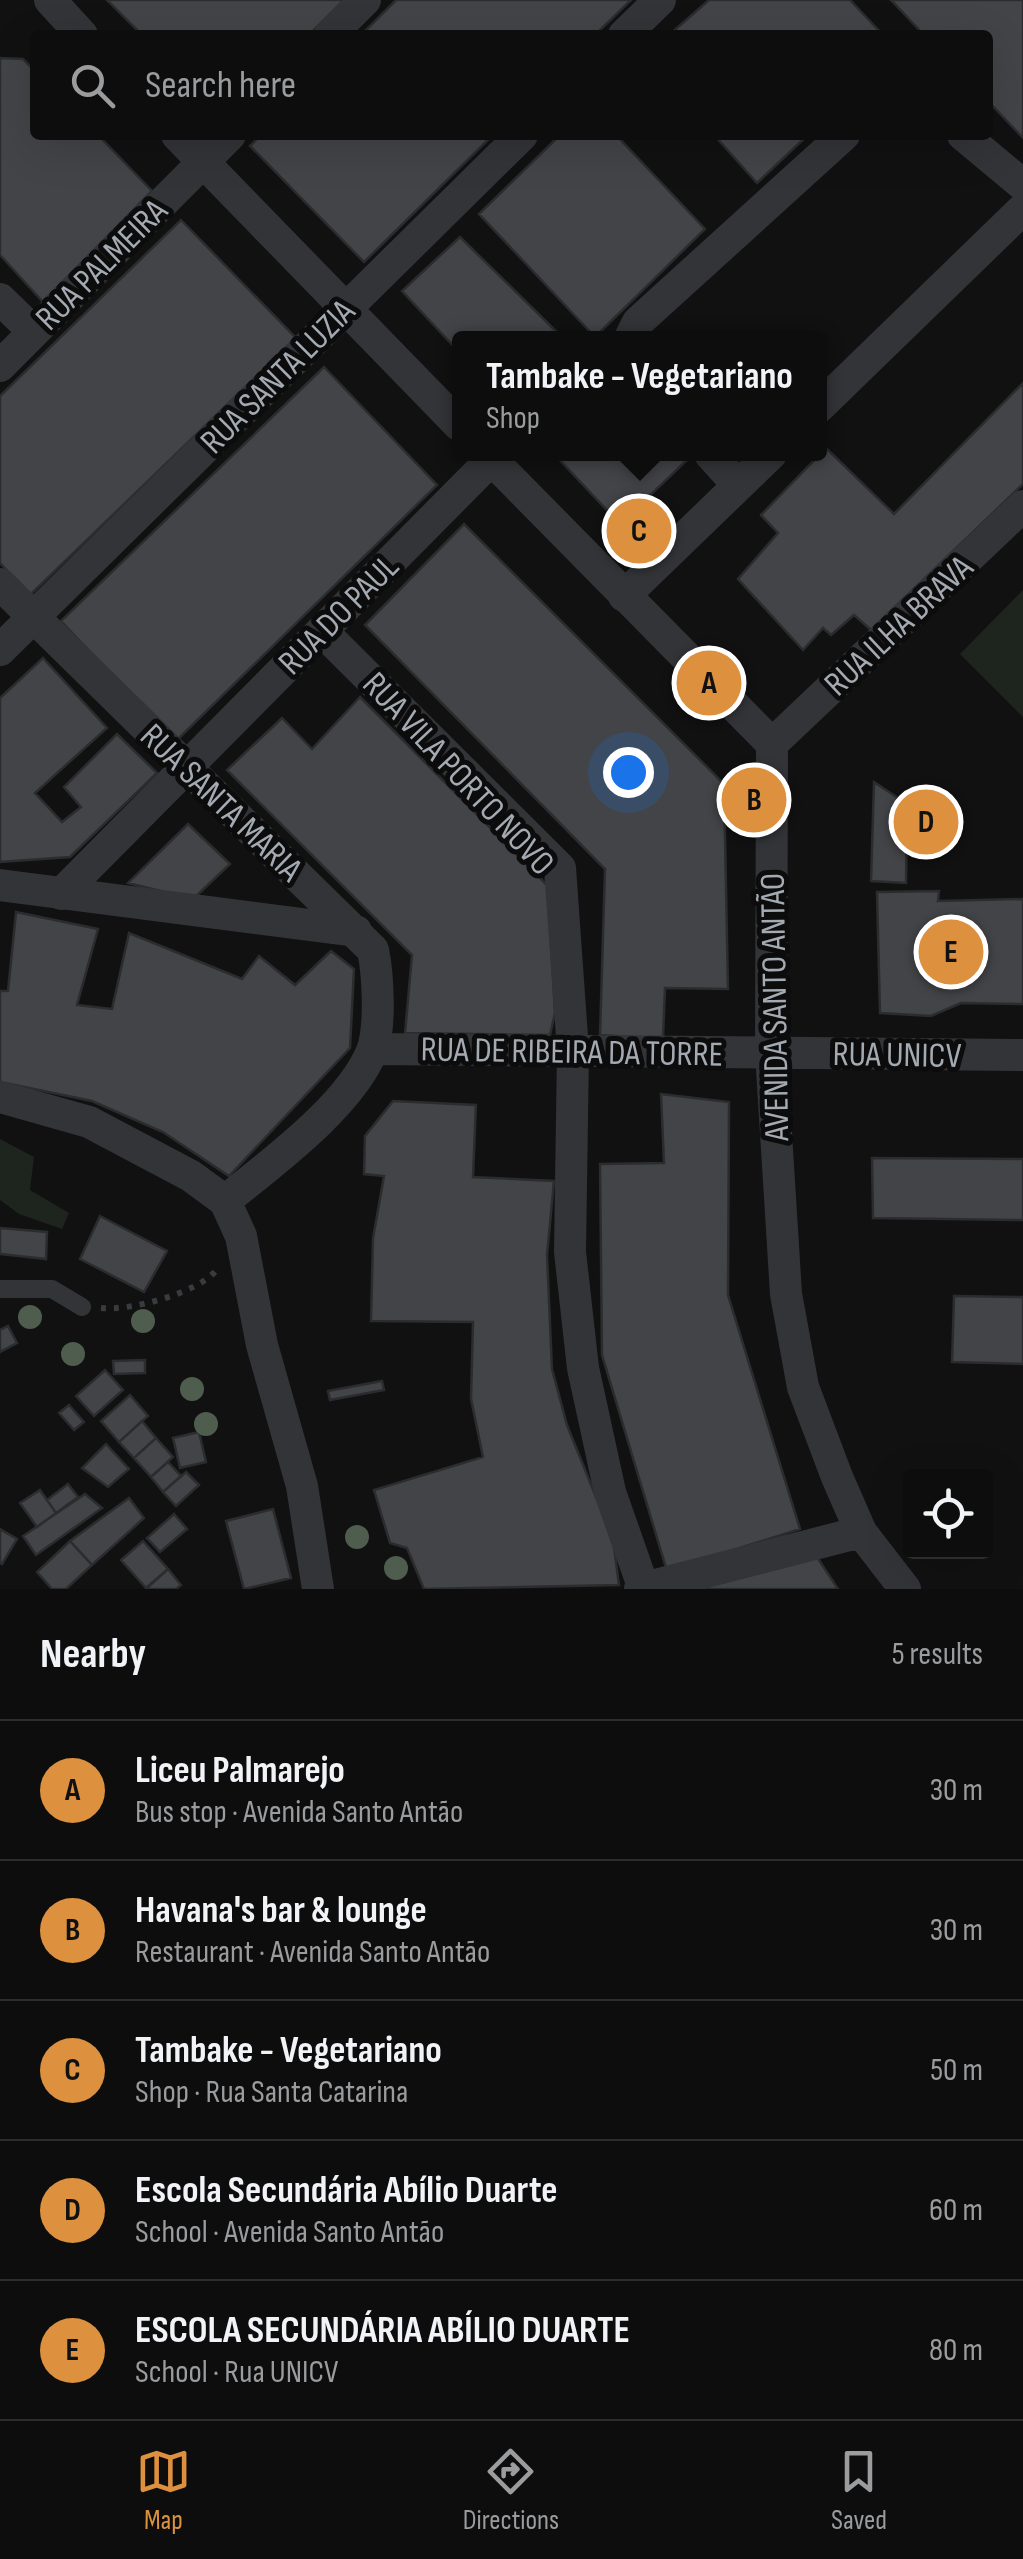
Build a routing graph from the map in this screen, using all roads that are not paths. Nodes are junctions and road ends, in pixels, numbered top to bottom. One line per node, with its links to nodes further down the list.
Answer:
1 (50, 0): 4 (street)
2 (365, 0): 5 (street)
3 (660, 0): 6 (street)
4 (77, 30)
5 (335, 30)
6 (629, 30)
7 (182, 140): 12 (street)
8 (225, 140): 12 (street, RUA PALMEIRA)
9 (517, 140): 16 (street, RUA SANTA LUZIA)
10 (838, 140): 18 (street)
11 (969, 140): 13 (street)
12 (203, 162): 16 (street); 17 (street, RUA PALMEIRA)
13 (1023, 185)
14 (1023, 209): 20 (street)
15 (0, 299): 17 (street)
16 (345, 308): 21 (street); 30 (street, RUA SANTA LUZIA)
17 (33, 331): 19 (street, RUA PALMEIRA)
18 (634, 331)
19 (0, 366)
20 (827, 399)
21 (452, 419)
22 (484, 461): 31 (street, RUA DO PAUL)
23 (494, 461): 29 (street)
24 (716, 461): 26 (street)
25 (764, 461): 26 (street)
26 (738, 485): 29 (street)
27 (1023, 506): 33 (street, RUA ILHA BRAVA)
28 (0, 584): 30 (street, RUA SANTA MARIA)
29 (624, 596): 33 (street)
30 (34, 619): 32 (street, RUA SANTA LUZIA); 34 (street, RUA SANTA MARIA)
31 (322, 630): 34 (street, RUA DO PAUL); 39 (street, RUA VILA PORTO NOVO)
32 (0, 650)
33 (772, 744): 40 (street, AVENIDA SANTO ANTÃO)
34 (184, 767): 36 (street, RUA DO PAUL); 37 (street, RUA SANTA MARIA)
35 (0, 885): 36 (street)
36 (60, 894): 37 (street)
37 (356, 931): 38 (street, RUA SANTA MARIA)
38 (373, 1049): 39 (street, RUA DE RIBEIRA DA TORRE); 43 (street)
39 (572, 1051): 40 (street, RUA DE RIBEIRA DA TORRE); 48 (street, RUA VILA PORTO NOVO)
40 (772, 1053): 41 (street, RUA UNICV); 46 (street, AVENIDA SANTO ANTÃO)
41 (1023, 1055)
42 (0, 1097): 43 (street)
43 (225, 1201): 47 (street)
44 (0, 1289): 45 (lane)
45 (82, 1307)
46 (861, 1532): 48 (street); 49 (street, AVENIDA SANTO ANTÃO)
47 (318, 1589)
48 (643, 1589)
49 (904, 1589)

